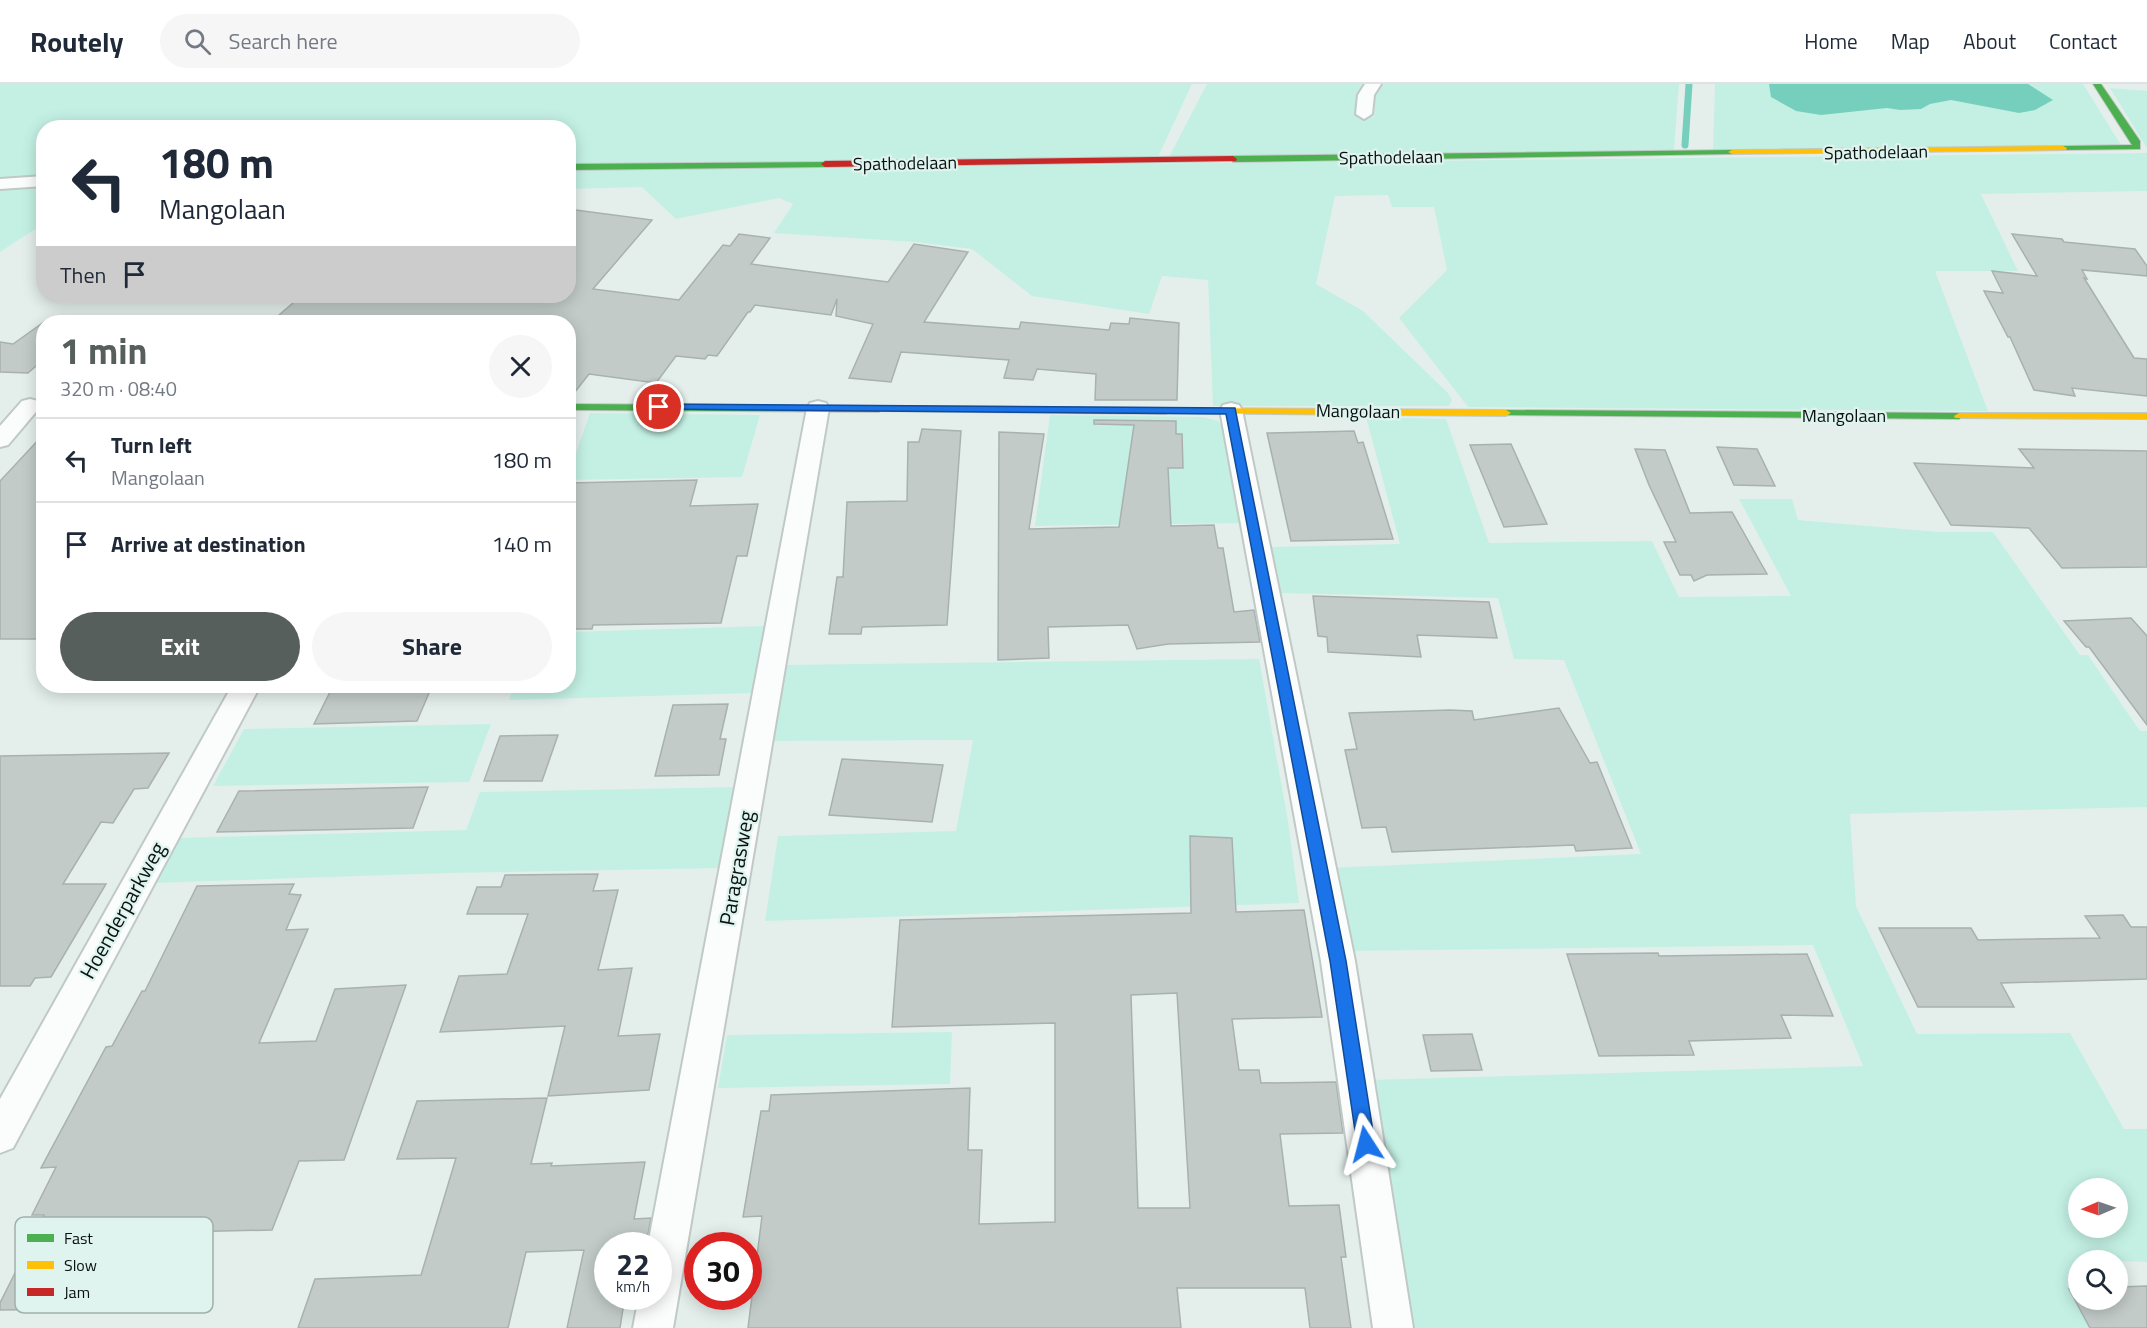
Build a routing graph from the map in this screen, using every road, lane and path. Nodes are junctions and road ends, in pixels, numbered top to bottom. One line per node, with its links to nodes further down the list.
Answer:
1 (1373, 84): 3 (street)
2 (2097, 84): 4 (street, Spathodelaan)
3 (1364, 114)
4 (576, 167)
5 (36, 182): 6 (street)
6 (0, 184)
7 (0, 406): 8 (street)
8 (36, 406)
9 (36, 407): 14 (street)
10 (576, 407): 11 (street, Mangolaan)
11 (818, 408): 12 (street, Mangolaan); 17 (street, Paragrasweg)
12 (1231, 410): 13 (street, Mangolaan); 18 (street)
13 (2147, 416)
14 (0, 440)
15 (242, 693): 16 (street, Hoenderparkweg)
16 (0, 1135)
17 (653, 1328)
18 (1393, 1328)

